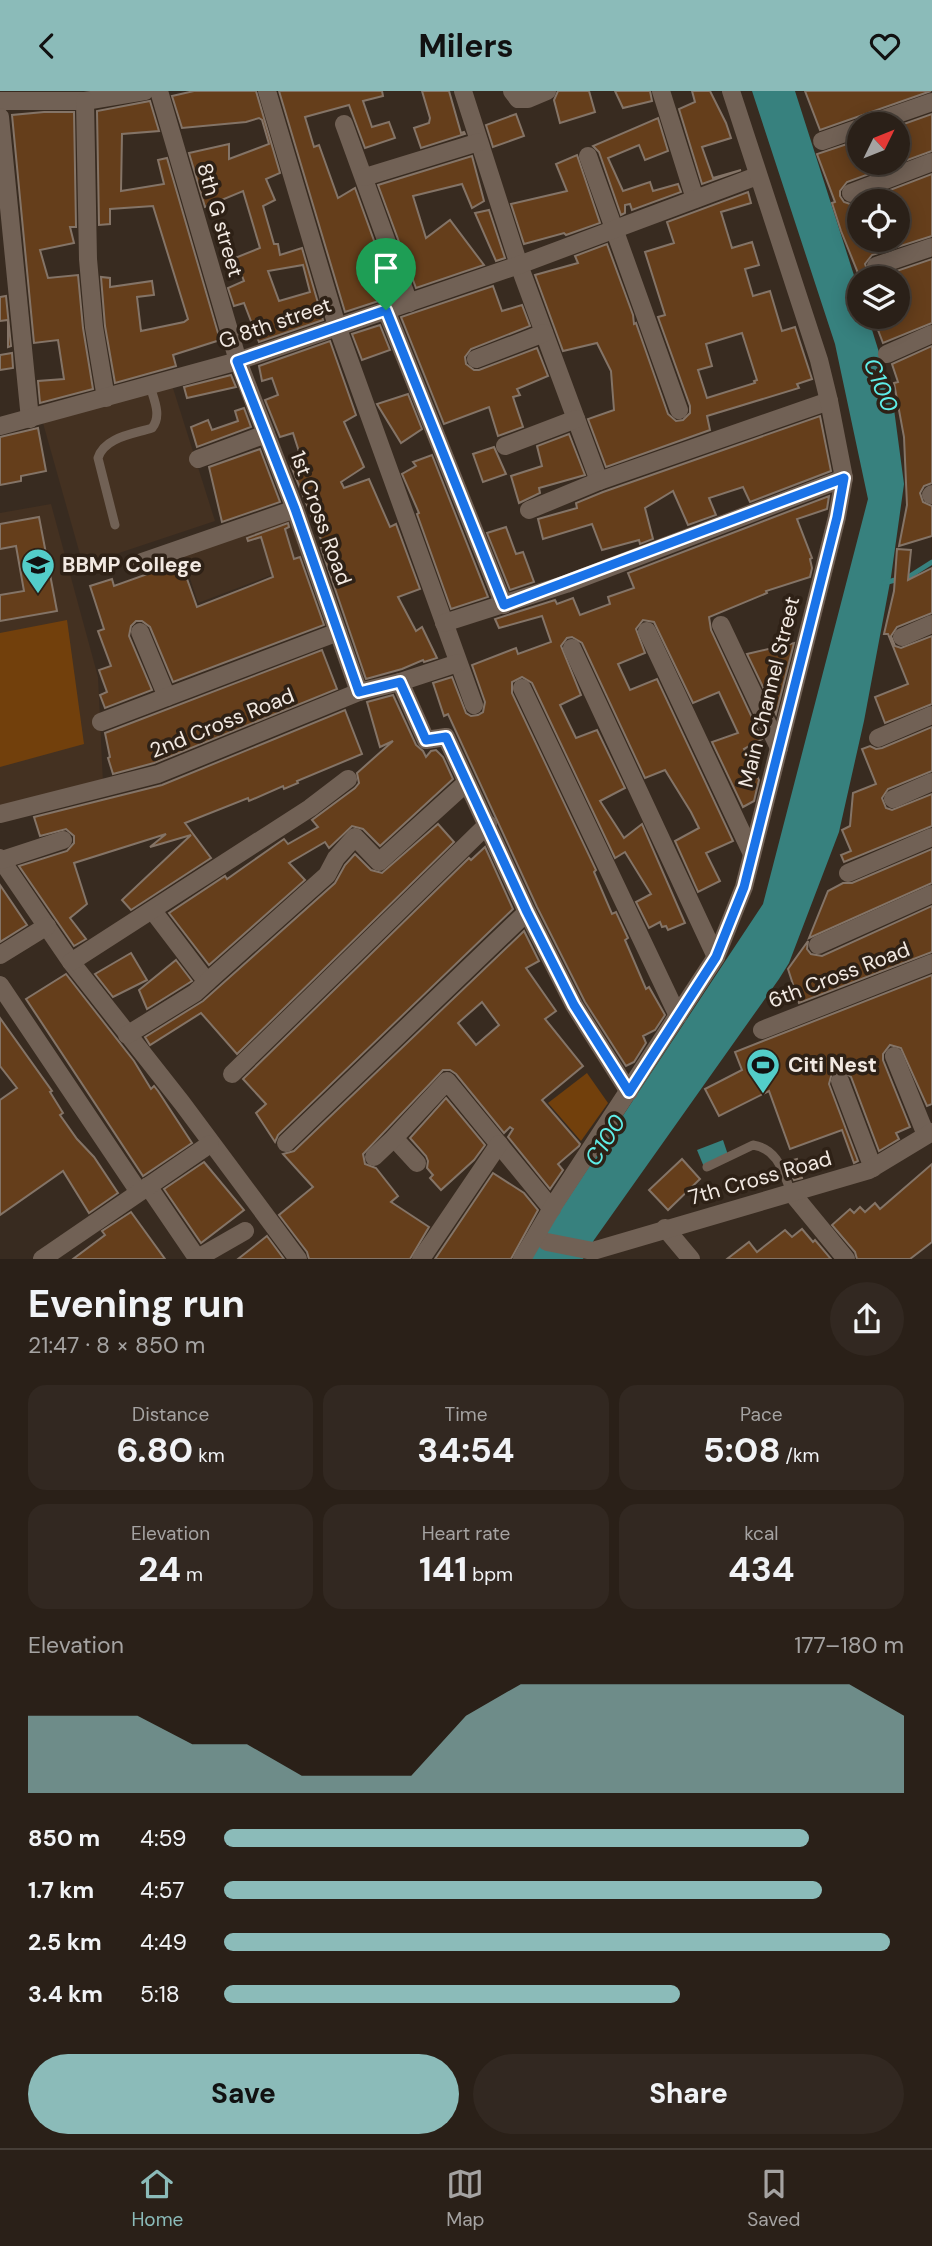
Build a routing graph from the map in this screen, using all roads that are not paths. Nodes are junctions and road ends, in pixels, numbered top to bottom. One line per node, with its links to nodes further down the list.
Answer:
1 (145, 91): 9 (street)
2 (159, 91): 35 (street, 8th G street)
3 (267, 91): 30 (street)
4 (463, 91): 17 (street)
5 (512, 91): 6 (street)
6 (547, 91)
7 (661, 91): 23 (street)
8 (731, 91): 20 (street, Main Channel Street)
9 (85, 100): 10 (street); 37 (street)
10 (0, 101)
11 (932, 102): 12 (street)
12 (903, 112)
13 (0, 117): 40 (street)
14 (344, 124): 21 (street)
15 (847, 132): 16 (street)
16 (822, 141)
17 (479, 142): 21 (street); 26 (street)
18 (588, 156): 24 (street)
19 (932, 162): 22 (street)
20 (757, 176): 23 (street, G 8th street); 38 (street, Main Channel Street)
21 (365, 177): 28 (street)
22 (861, 189)
23 (695, 199): 24 (street, G 8th street)
24 (614, 227): 26 (street, G 8th street); 39 (street)
25 (932, 247): 27 (street)
26 (519, 265): 28 (street, G 8th street); 31 (street)
27 (876, 266)
28 (409, 303): 29 (street, G 8th street)
29 (386, 310): 30 (street, G 8th street); 52 (street)
30 (337, 326): 35 (street, G 8th street); 53 (street)
31 (544, 333): 34 (street); 41 (street)
32 (932, 334): 33 (street)
33 (887, 353)
34 (476, 359)
35 (237, 361): 36 (street, G 8th street); 43 (street, 1st Cross Road)
36 (150, 386): 37 (street, G 8th street); 50 (lane)
37 (106, 398): 40 (street, G 8th street)
38 (829, 401): 46 (street, Main Channel Street); 47 (street)
39 (679, 410)
40 (30, 419): 42 (street, G 8th street)
41 (576, 419): 44 (street); 47 (street)
42 (0, 426)
43 (266, 434): 45 (street); 48 (street, 1st Cross Road)
44 (505, 446)
45 (198, 459)
46 (844, 478): 52 (street); 70 (street, Main Channel Street)
47 (599, 481): 49 (street)
48 (295, 509): 51 (street); 58 (street, 1st Cross Road)
49 (529, 510)
50 (115, 525)
51 (142, 562)
52 (504, 605): 53 (street)
53 (444, 623): 61 (street)
54 (932, 624): 59 (street)
55 (721, 625): 70 (street)
56 (647, 631): 79 (street)
57 (140, 632): 65 (street)
58 (338, 632): 64 (street, 1st Cross Road); 65 (street)
59 (902, 637)
60 (572, 648): 88 (street)
61 (458, 663): 62 (street, 2nd Cross Road); 66 (street)
62 (400, 682): 64 (street, 2nd Cross Road); 73 (street)
63 (522, 688): 93 (street)
64 (359, 692): 75 (street, 2nd Cross Road)
65 (167, 697): 68 (street)
66 (474, 705)
67 (932, 715): 69 (street)
68 (101, 722)
69 (878, 738)
70 (779, 748): 79 (street, Main Channel Street)
71 (348, 779): 83 (street)
72 (932, 782): 74 (street)
73 (466, 783): 76 (street); 91 (street)
74 (893, 799)
75 (0, 814)
76 (488, 824): 84 (street); 97 (street)
77 (932, 837): 81 (street)
78 (63, 840): 80 (street)
79 (752, 854): 88 (street, Main Channel Street)
80 (1, 859): 85 (street)
81 (848, 873)
82 (932, 894): 86 (street)
83 (153, 911): 89 (street); 91 (street)
84 (527, 912): 99 (street); 102 (street)
85 (47, 926): 87 (street); 89 (street)
86 (818, 945)
87 (0, 955)
88 (716, 957): 93 (street, Main Channel Street)
89 (71, 962): 95 (street)
90 (932, 964): 94 (street, 6th Cross Road)
91 (207, 982): 95 (street)
92 (0, 985): 109 (street)
93 (678, 1016): 99 (street, Main Channel Street)
94 (762, 1030)
95 (127, 1035): 103 (street)
96 (894, 1056): 100 (street)
97 (232, 1075)
98 (841, 1081): 108 (street)
99 (629, 1092): 111 (street, Main Channel Street)
100 (929, 1134): 108 (street, 7th Cross Road)
101 (394, 1138): 104 (street); 105 (street); 106 (street)
102 (286, 1143)
103 (210, 1144): 109 (street); 118 (street)
104 (499, 1144): 111 (street); 119 (street)
105 (374, 1157)
106 (417, 1163)
107 (707, 1167): 110 (lane)
108 (873, 1168): 110 (street, 7th Cross Road)
109 (143, 1189): 116 (street); 117 (street)
110 (791, 1192): 112 (street, 7th Cross Road); 122 (street)
111 (552, 1209): 120 (street, Main Channel Street)
112 (665, 1229): 115 (street, 7th Cross Road); 121 (street)
113 (245, 1231): 117 (street)
114 (547, 1242): 115 (street)
115 (590, 1255)
116 (42, 1259)
117 (197, 1259)
118 (298, 1259)
119 (421, 1259)
120 (522, 1259)
121 (691, 1259)
122 (846, 1259)

